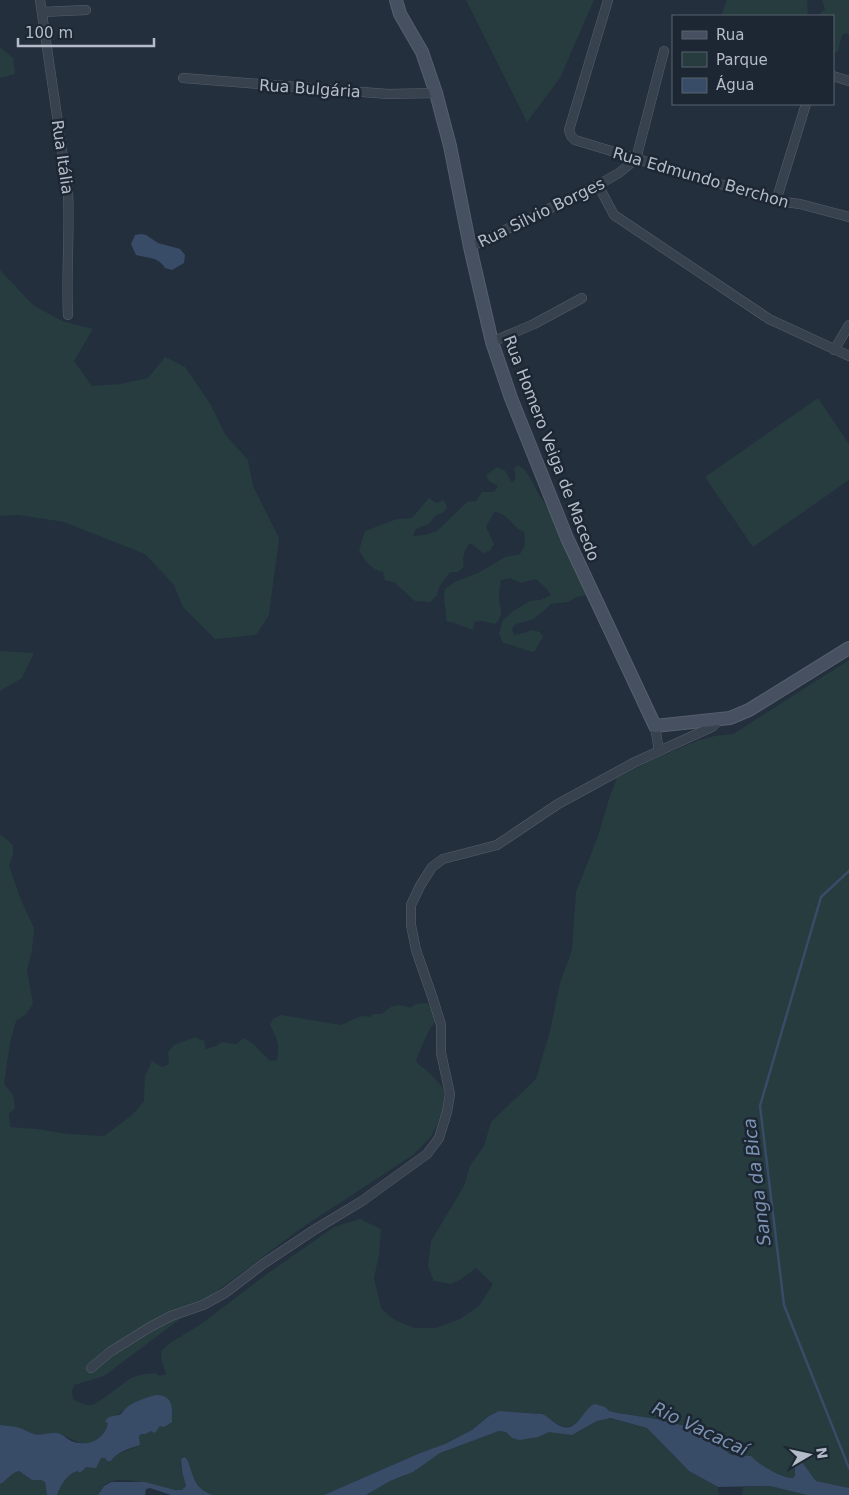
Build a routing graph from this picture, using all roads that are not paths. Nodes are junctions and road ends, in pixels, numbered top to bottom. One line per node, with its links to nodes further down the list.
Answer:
1 (40, 0): 5 (street, Rua Itália)
2 (396, 0): 10 (street, Rua Homero Veiga de Macedo)
3 (608, 0): 12 (street, Rua Edmundo Berchon)
4 (86, 10): 5 (street)
5 (42, 12): 18 (street, Rua Itália)
6 (664, 51): 12 (street)
7 (834, 76): 9 (street)
8 (183, 78): 10 (street, Rua Bulgária)
9 (849, 81)
10 (436, 93): 16 (street, Rua Homero Veiga de Macedo)
11 (806, 105): 14 (street)
12 (636, 159): 13 (street, Rua Silvio Borges); 14 (street, Rua Edmundo Berchon)
13 (598, 185): 16 (street, Rua Silvio Borges); 21 (street)
14 (776, 201): 15 (street, Rua Edmundo Berchon)
15 (849, 217)
16 (470, 248): 20 (street, Rua Homero Veiga de Macedo)
17 (582, 298): 20 (street)
18 (68, 314)
19 (849, 326): 21 (street)
20 (492, 342): 25 (street, Rua Homero Veiga de Macedo)
21 (834, 350): 22 (street)
22 (849, 356)
23 (849, 648): 24 (street)
24 (717, 718): 25 (street); 26 (street)
25 (655, 726): 26 (street)
26 (659, 751): 27 (street)
27 (91, 1368)

